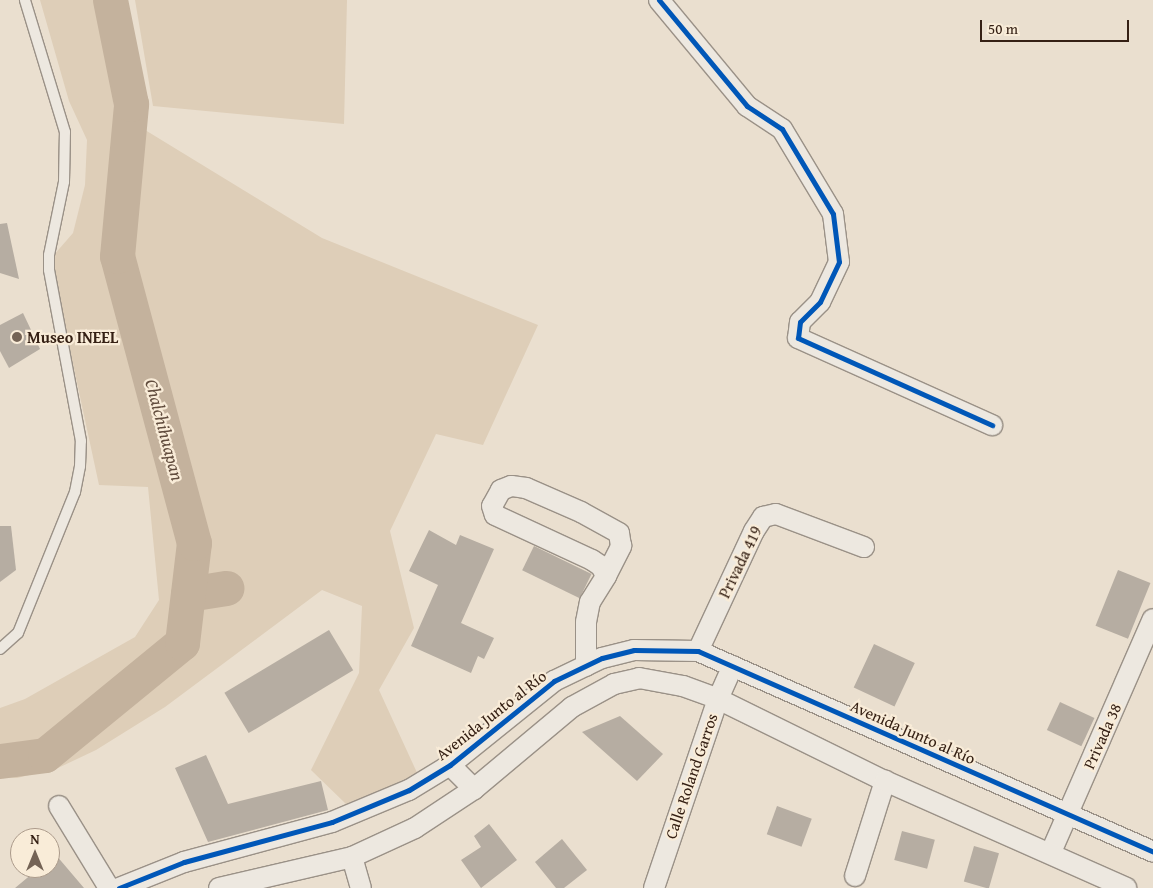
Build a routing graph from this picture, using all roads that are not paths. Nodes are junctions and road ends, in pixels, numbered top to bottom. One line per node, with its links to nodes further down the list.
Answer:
1 (25, 0): 7 (lane)
2 (659, 0): 3 (street)
3 (992, 425)
4 (864, 547): 8 (street, Privada 419)
5 (606, 576): 5 (street); 9 (street)
6 (1153, 619): 16 (street, Privada 38)
7 (0, 650)
8 (698, 651): 9 (street, Avenida Junto al Río); 10 (street, Avenida Junto al Río)
9 (586, 666): 12 (street, Avenida Junto al Río)
10 (733, 666): 11 (street, Calle Roland Garros); 16 (street, Avenida Junto al Río)
11 (718, 699): 13 (street); 14 (street); 25 (street, Calle Roland Garros)
12 (450, 765): 14 (street); 22 (street, Avenida Junto al Río)
13 (885, 781): 17 (street); 20 (street)
14 (474, 789): 19 (street)
15 (60, 806): 21 (street)
16 (1068, 815): 17 (street, Privada 38); 18 (street, Avenida Junto al Río)
17 (1051, 852): 26 (street)
18 (1153, 852)
19 (352, 857): 23 (street); 24 (street)
20 (855, 876)
21 (110, 888)
22 (119, 888)
23 (219, 888)
24 (361, 888)
25 (654, 888)
26 (1126, 888)

